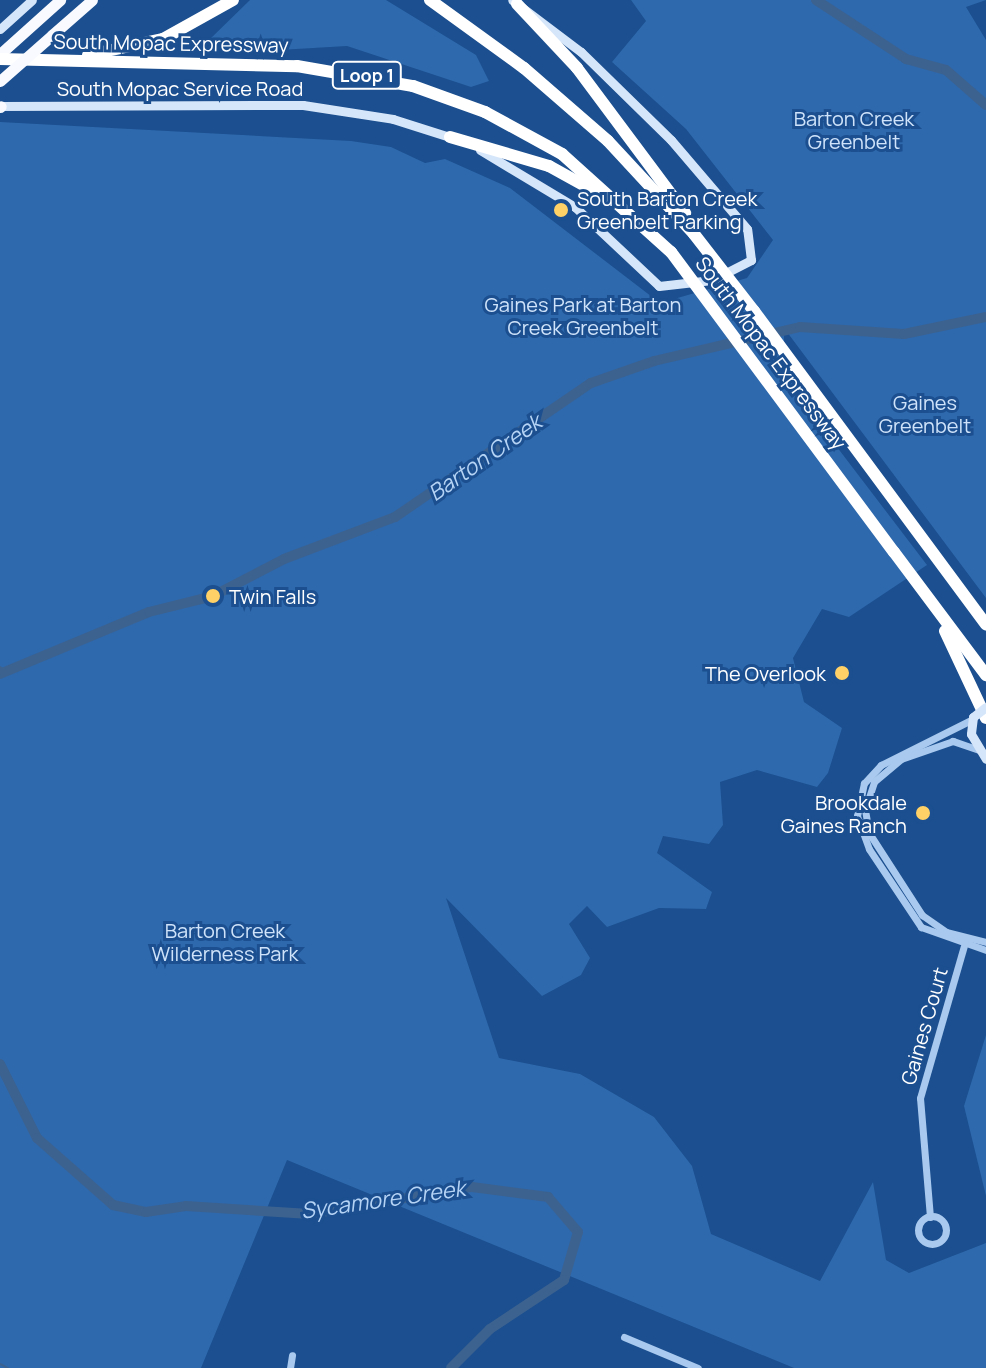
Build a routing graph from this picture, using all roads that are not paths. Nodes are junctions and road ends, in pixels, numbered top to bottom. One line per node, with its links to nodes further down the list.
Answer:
1 (32, 0): 7 (main road)
2 (60, 0): 8 (highway)
3 (92, 0): 10 (highway, bridge)
4 (233, 0): 9 (highway)
5 (430, 0): 14 (highway, South Mopac Expressway)
6 (515, 2): 12 (main road, South Mopac Service Road); 14 (highway)
7 (0, 29)
8 (2, 54): 9 (highway, South Mopac Expressway / Loop 1)
9 (65, 60): 13 (highway, South Mopac Expressway / Loop 1)
10 (0, 81)
11 (0, 106): 12 (main road, South Mopac Service Road / Loop 1)
12 (450, 137): 13 (highway)
13 (631, 213): 15 (highway, South Mopac Expressway / Loop 1, bridge)
14 (694, 234): 16 (highway, South Mopac Expressway, bridge)
15 (930, 600): 17 (highway, South Mopac Expressway / Loop 1); 19 (highway)
16 (986, 625)
17 (986, 675)
18 (986, 707): 19 (main road, bridge)
19 (977, 718): 20 (street); 21 (main road)
20 (922, 747): 21 (street); 24 (street)
21 (979, 750): 22 (main road)
22 (986, 759)
23 (986, 942): 24 (street)
24 (965, 944): 25 (street); 26 (street, Gaines Court)
25 (986, 950)
26 (930, 1217)
27 (624, 1337): 30 (street)
28 (292, 1355): 29 (street)
29 (290, 1368)
30 (698, 1368)

